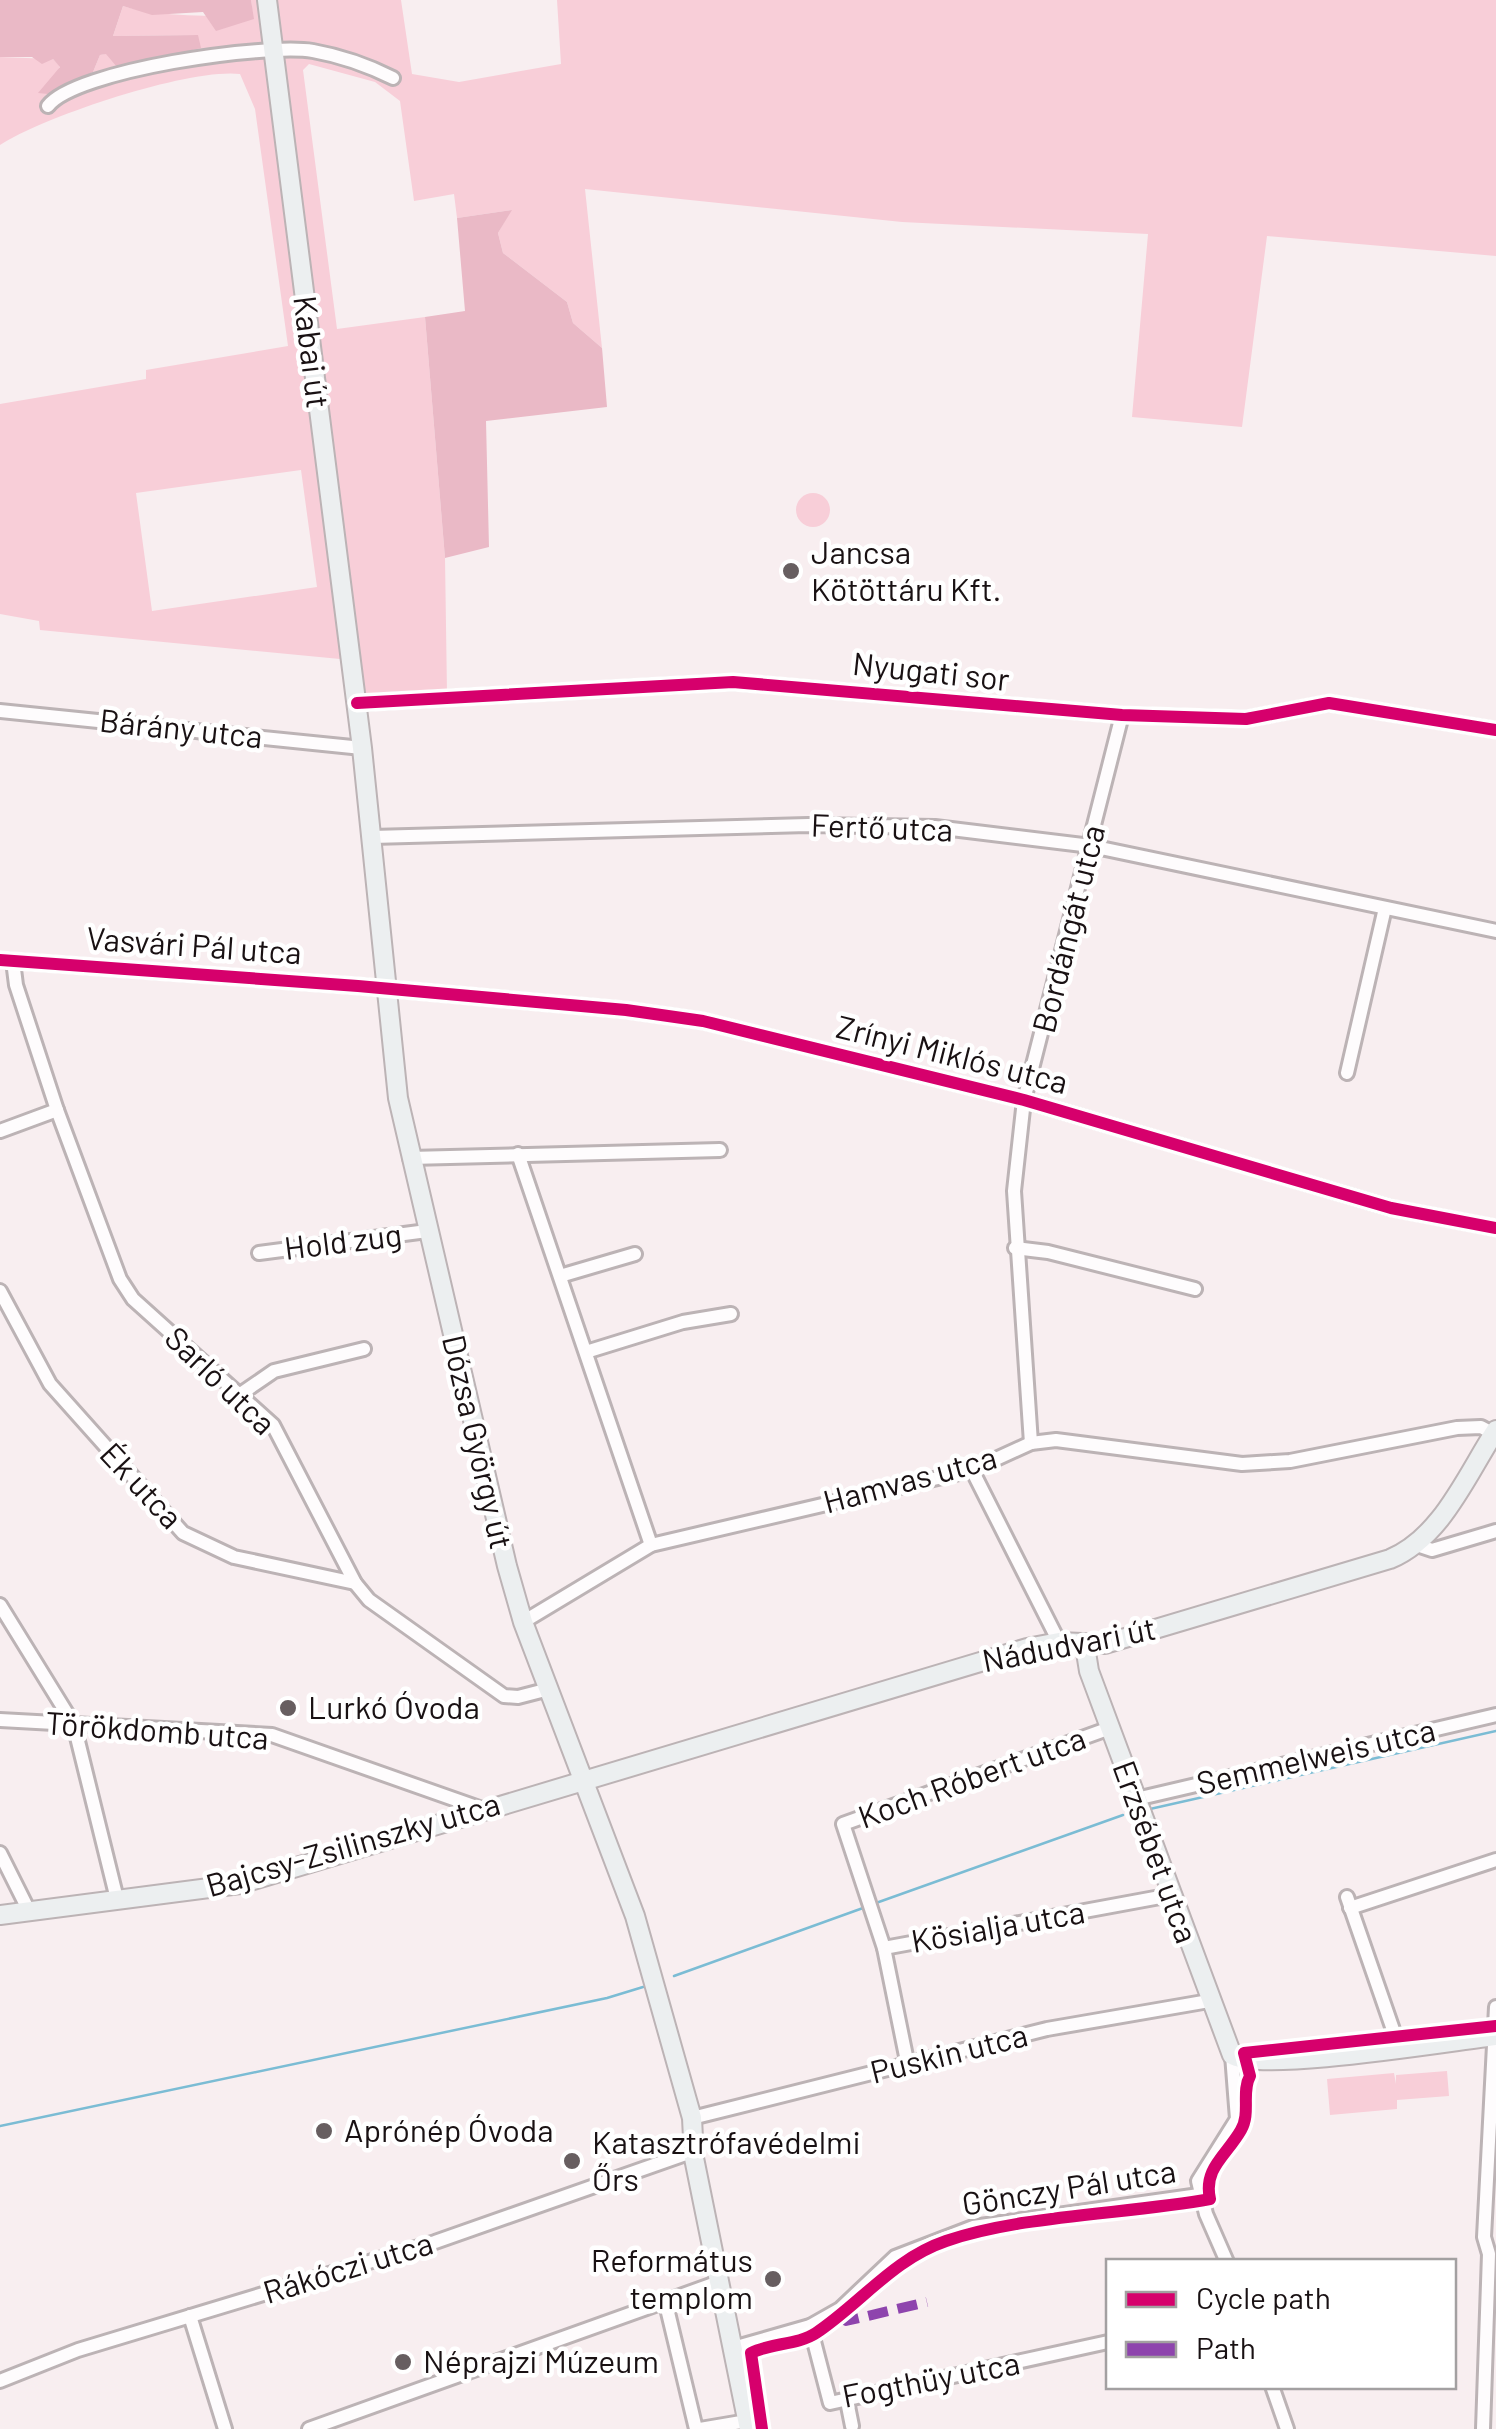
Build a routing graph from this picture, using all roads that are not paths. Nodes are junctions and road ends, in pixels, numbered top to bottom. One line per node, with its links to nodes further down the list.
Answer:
1 (267, 0): 2 (main road, Kabai út)
2 (273, 51): 3 (street); 4 (street); 5 (main road, Kabai út)
3 (392, 78)
4 (48, 106)
5 (357, 703): 7 (street, Nyugati sor); 9 (main road, Dózsa György út)
6 (0, 711): 9 (street, Bárány utca)
7 (1122, 715): 8 (street, Nyugati sor); 11 (street, Bordángát utca)
8 (1496, 730)
9 (362, 748): 10 (main road, Dózsa György út)
10 (372, 837): 11 (street, Fertő utca); 15 (main road, Dózsa György út)
11 (1091, 846): 12 (street, Fertő utca); 17 (street, Bordángát utca)
12 (1385, 908): 13 (street, Fertő utca); 16 (street)
13 (1496, 931)
14 (6, 961): 15 (street, Vasvári Pál utca); 18 (street, Sarló utca)
15 (385, 990): 17 (street, Zrínyi Miklós utca); 22 (main road, Dózsa György út)
16 (1347, 1073)
17 (1024, 1100): 23 (street, Zrínyi Miklós utca); 25 (street, Bordángát utca)
18 (58, 1110): 19 (street); 34 (street, Sarló utca)
19 (0, 1131)
20 (720, 1150): 21 (street)
21 (518, 1154): 22 (street); 28 (street)
22 (410, 1158): 24 (main road, Dózsa György út)
23 (1496, 1228)
24 (427, 1232): 26 (street, Hold zug); 43 (main road, Dózsa György út)
25 (1016, 1248): 29 (street); 36 (street, Bordángát utca)
26 (259, 1252)
27 (635, 1254): 28 (street)
28 (560, 1276): 33 (street)
29 (1195, 1289)
30 (0, 1291): 41 (street, Ék utca)
31 (732, 1314): 33 (street)
32 (364, 1350): 34 (street)
33 (586, 1352): 39 (street)
34 (242, 1394): 41 (street, Sarló utca)
35 (1495, 1432): 36 (street, Hamvas utca); 40 (main road, Nádudvari út)
36 (1031, 1444): 37 (street, Hamvas utca)
37 (972, 1470): 39 (street, Hamvas utca); 44 (street)
38 (1496, 1531): 40 (street)
39 (651, 1545): 43 (street, Hamvas utca)
40 (1417, 1545): 45 (main road, Nádudvari út)
41 (355, 1582): 46 (street, Sarló utca)
42 (0, 1606): 49 (street)
43 (523, 1622): 46 (main road, Dózsa György út)
44 (1058, 1642): 45 (main road, Nádudvari út); 51 (main road, Nádudvari út)
45 (1086, 1646): 50 (main road, Erzsébet utca)
46 (549, 1689): 51 (main road, Dózsa György út)
47 (1496, 1715): 52 (street, Semmelweis utca)
48 (0, 1720): 49 (street, Törökdomb utca)
49 (74, 1725): 53 (street, Törökdomb utca); 57 (street)
50 (1110, 1728): 52 (main road, Erzsébet utca); 60 (street, Koch Róbert utca)
51 (584, 1781): 53 (main road, Bajcsy-Zsilinszky utca); 67 (main road, Dózsa György út)
52 (1136, 1798): 56 (main road, Erzsébet utca)
53 (482, 1808): 57 (main road, Bajcsy-Zsilinszky utca)
54 (0, 1853): 58 (street)
55 (1496, 1860): 64 (street)
56 (1171, 1895): 60 (street, Kösialja utca); 61 (main road, Erzsébet utca)
57 (117, 1899): 58 (main road, Bajcsy-Zsilinszky utca)
58 (30, 1912): 59 (main road, Bajcsy-Zsilinszky utca)
59 (0, 1914)
60 (884, 1948): 66 (street, Kösialja utca)
61 (1209, 2002): 65 (main road, Erzsébet utca); 66 (street, Puskin utca)
62 (1496, 2007): 63 (street)
63 (1494, 2037): 64 (main road); 68 (street)
64 (1399, 2047): 65 (main road)
65 (1232, 2055): 70 (street, Gönczy Pál utca)
66 (908, 2066): 67 (street, Puskin utca)
67 (692, 2118): 69 (main road, Dózsa György út)
68 (1493, 2152): 71 (street)
69 (694, 2154): 73 (main road, Dózsa György út); 75 (street, Rákóczi utca)
70 (1199, 2195): 72 (street); 76 (street, Gönczy Pál utca)
71 (1492, 2254): 88 (street)
72 (1226, 2259)
73 (719, 2282): 74 (street); 78 (main road, Dózsa György út)
74 (665, 2300): 85 (street); 86 (street)
75 (190, 2316): 79 (street, Rákóczi utca); 84 (street)
76 (810, 2326): 78 (street, Gönczy Pál utca); 81 (street, Fogthüy utca)
77 (1106, 2342): 81 (street, Fogthüy utca)
78 (734, 2348): 82 (main road, Dózsa György út)
79 (0, 2381)
80 (1273, 2389): 87 (street)
81 (849, 2401): 83 (street)
82 (748, 2425): 86 (street)
83 (852, 2426)
84 (225, 2429)
85 (309, 2429)
86 (698, 2429)
87 (1287, 2429)
88 (1483, 2429)

